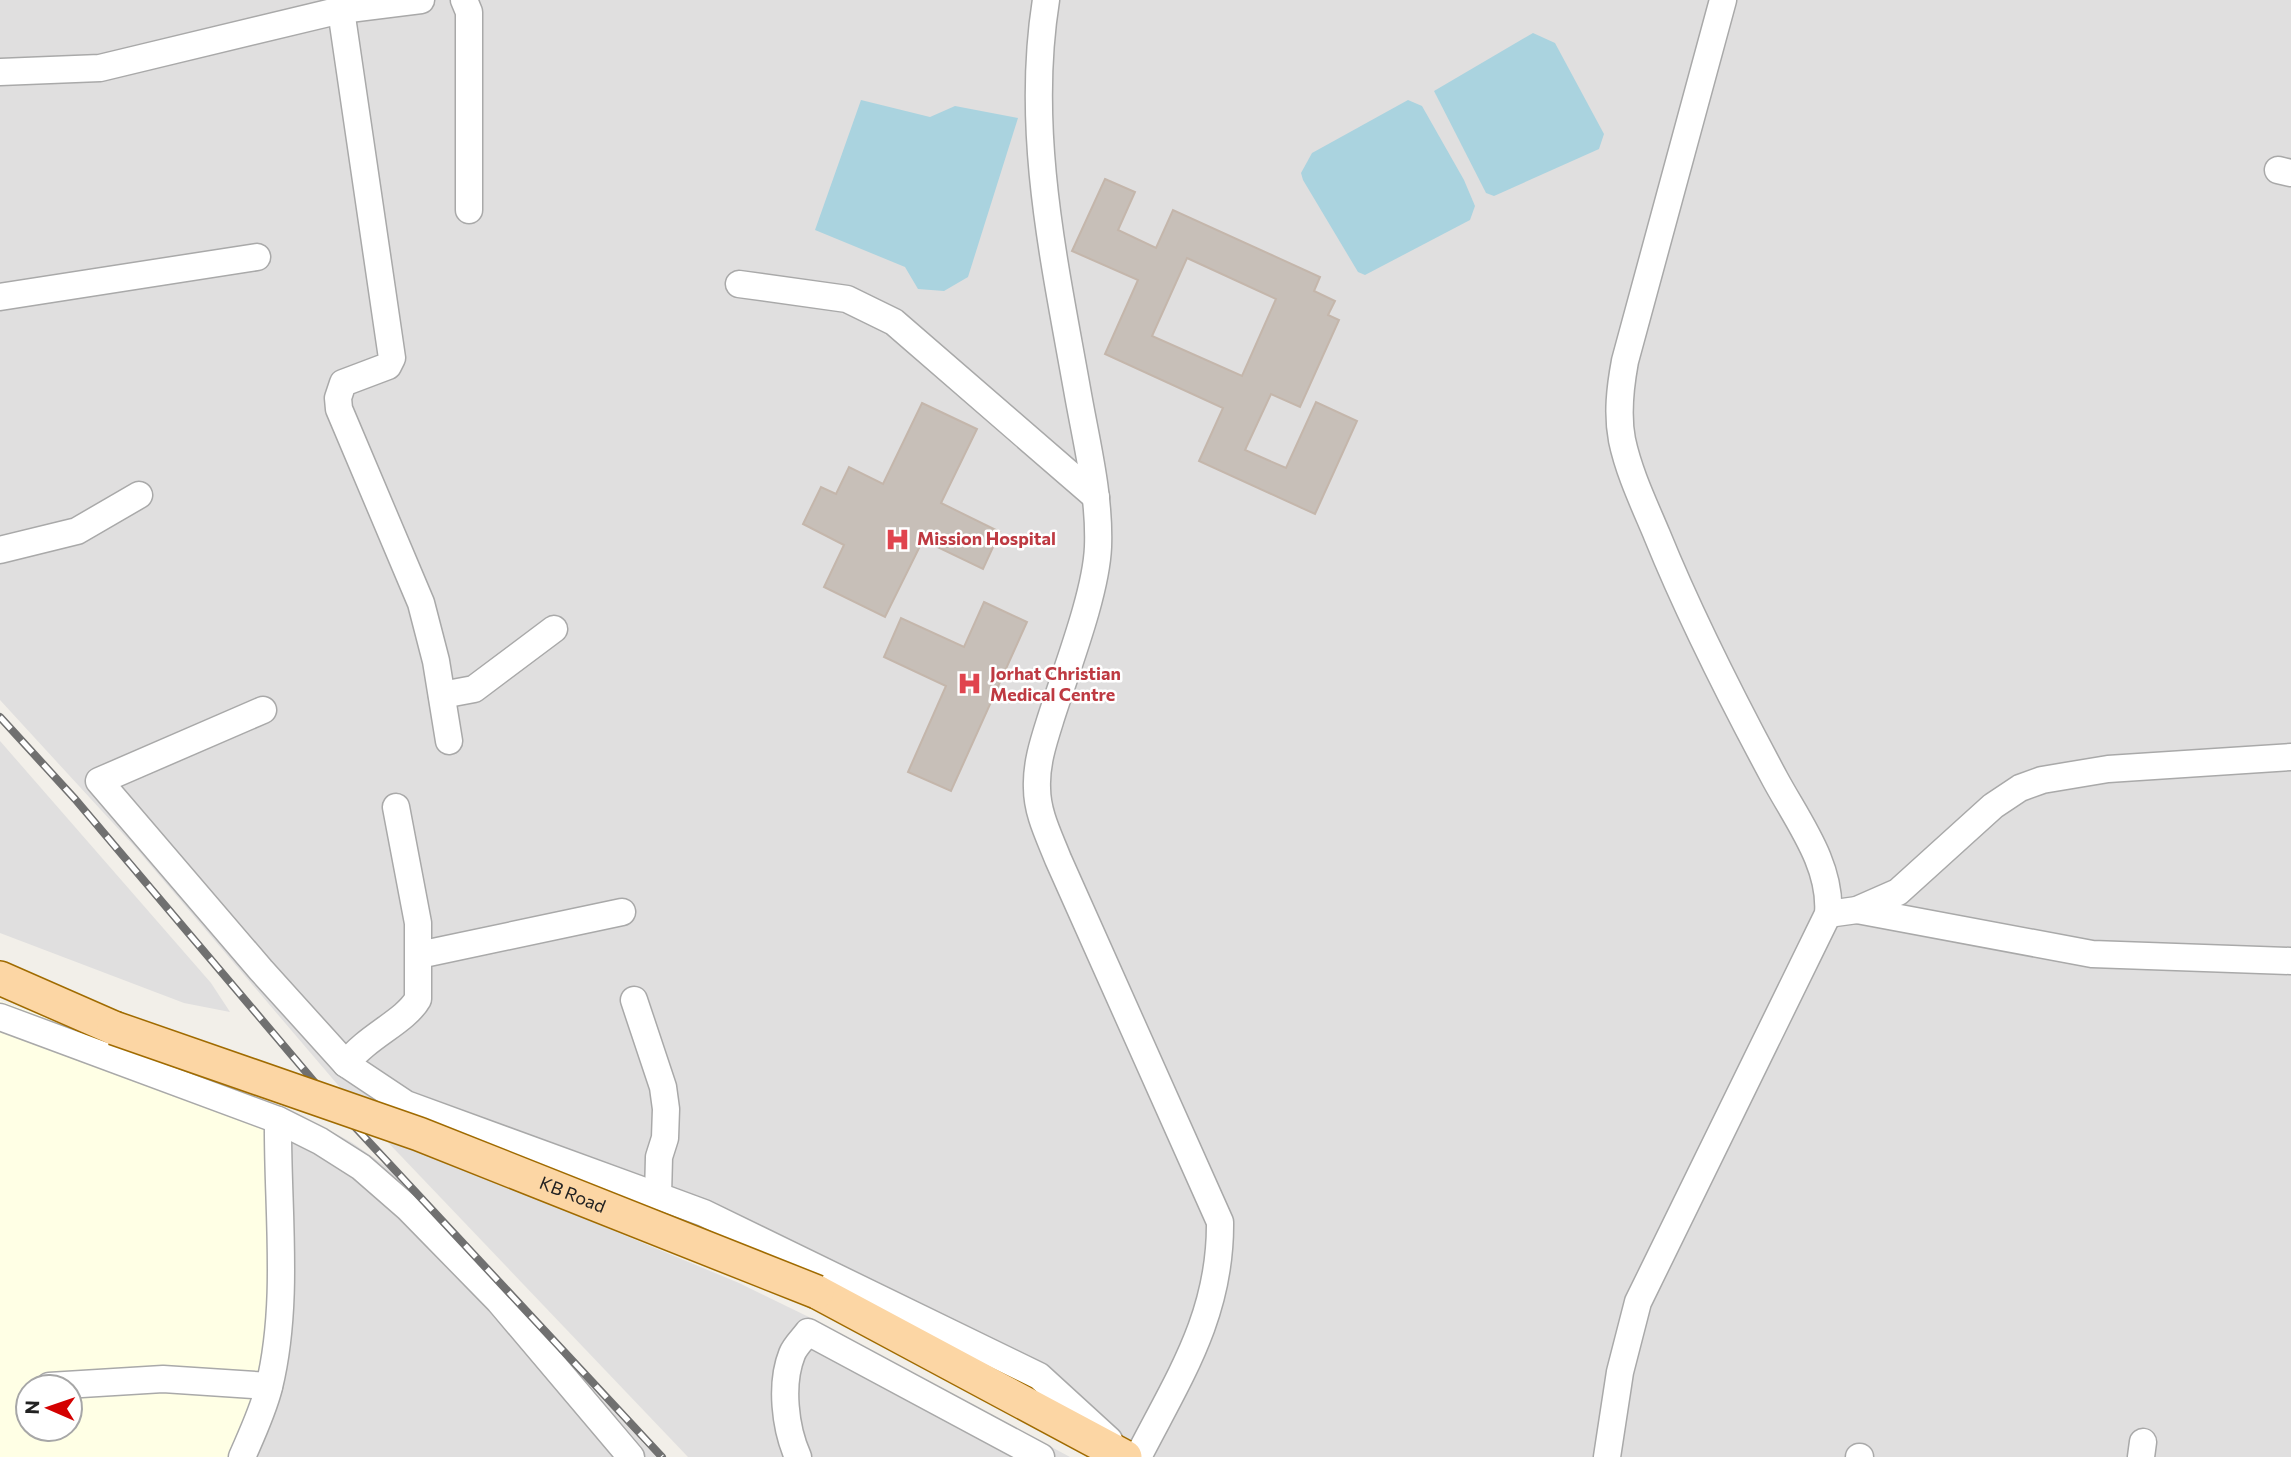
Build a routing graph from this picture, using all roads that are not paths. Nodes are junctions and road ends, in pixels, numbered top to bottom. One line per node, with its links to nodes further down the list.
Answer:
1 (421, 0): 5 (street)
2 (464, 0): 7 (street)
3 (1046, 0): 12 (street)
4 (1723, 0): 22 (street)
5 (341, 10): 6 (street); 15 (street)
6 (0, 72)
7 (469, 210)
8 (257, 257): 10 (street)
9 (739, 284): 12 (street)
10 (0, 297)
11 (139, 495): 13 (street)
12 (1096, 497): 38 (street)
13 (0, 550)
14 (554, 629): 15 (street)
15 (442, 695): 17 (street)
16 (263, 710): 28 (street)
17 (449, 741)
18 (2291, 757): 20 (street)
19 (396, 807): 23 (street)
20 (1857, 909): 22 (street); 24 (street)
21 (622, 912): 23 (street)
22 (1828, 914): 39 (street)
23 (419, 955): 28 (street)
24 (2291, 961)
25 (0, 978): 37 (main road, KB Road, bridge)
26 (634, 1000): 30 (street)
27 (0, 1017): 29 (street)
28 (346, 1063): 30 (street)
29 (278, 1120): 32 (street); 34 (street)
30 (658, 1196): 37 (street)
31 (84, 1384): 32 (street)
32 (269, 1387): 33 (street)
33 (242, 1457)
34 (631, 1457)
35 (798, 1457): 36 (street)
36 (1041, 1457)
37 (1127, 1457)
38 (1138, 1457)
39 (1607, 1457)

